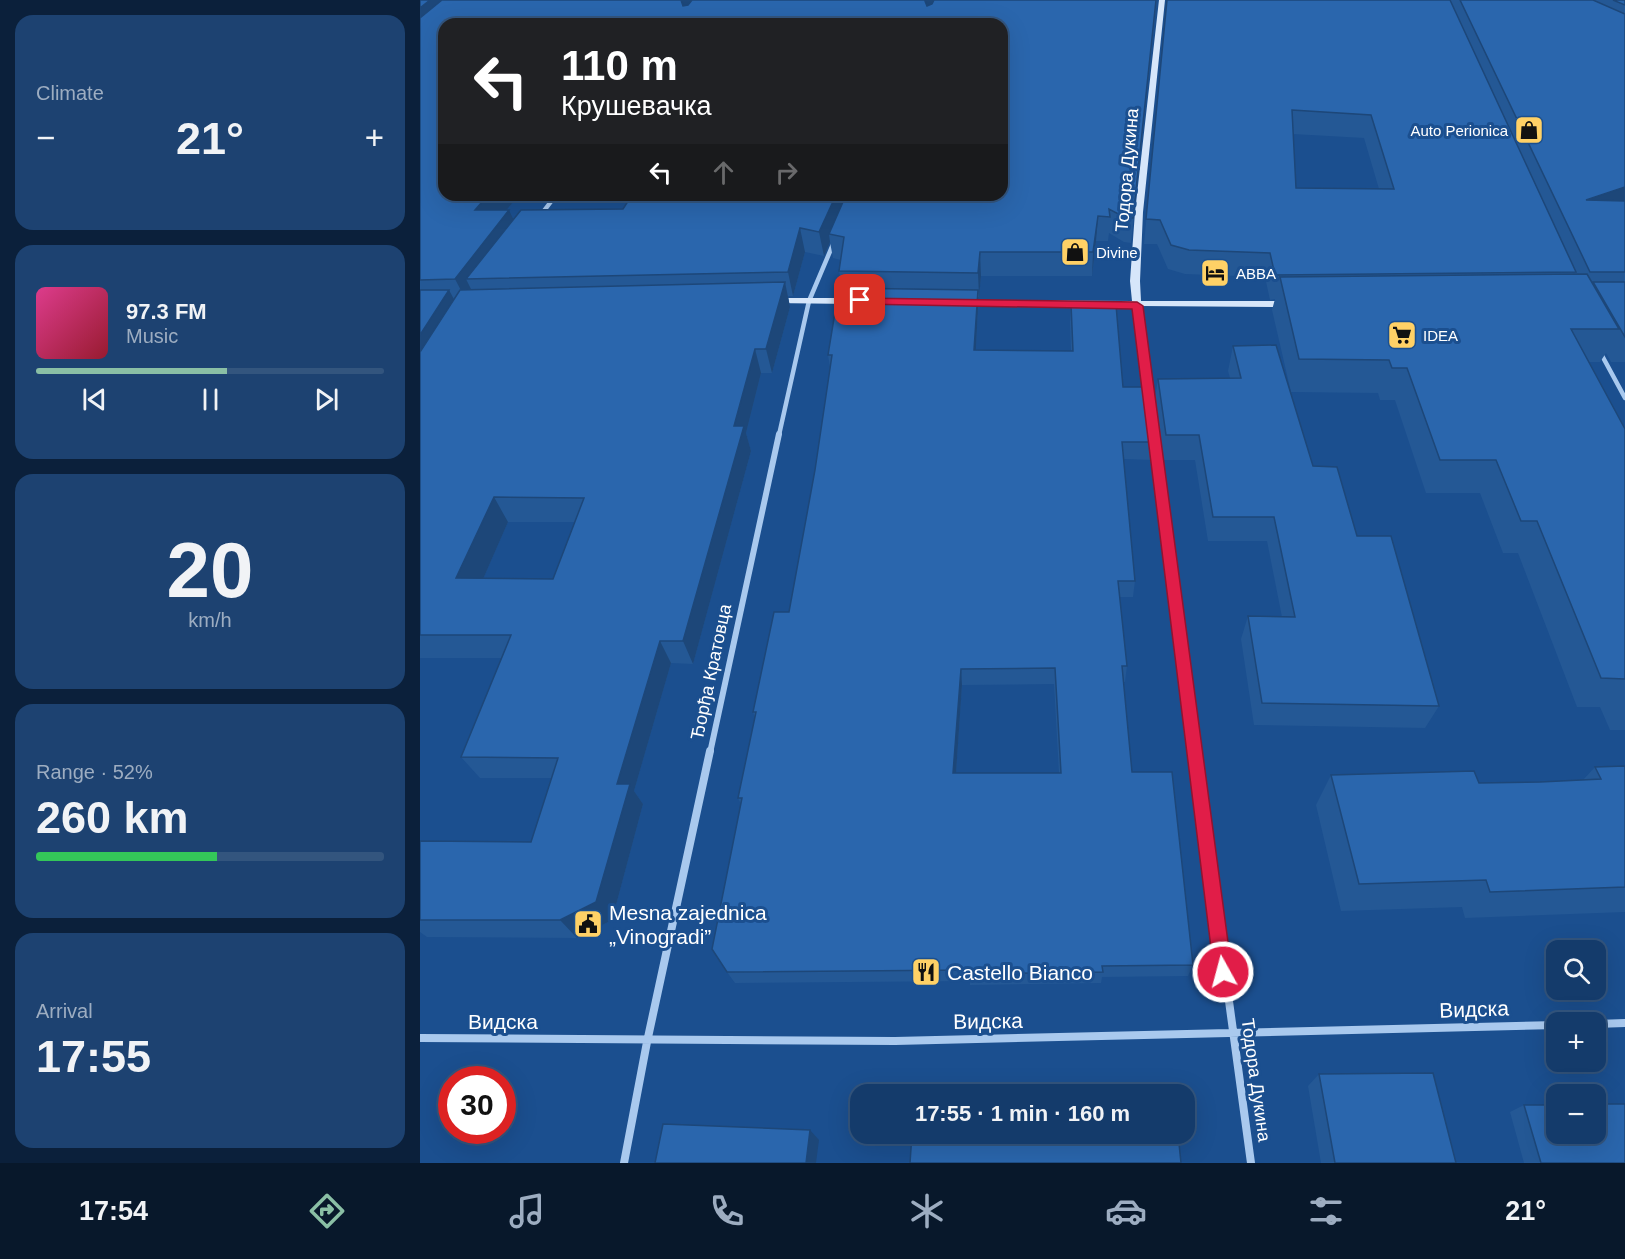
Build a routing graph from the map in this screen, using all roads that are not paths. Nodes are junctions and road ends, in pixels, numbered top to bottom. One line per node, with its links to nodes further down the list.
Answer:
1 (1162, 0): 10 (main road, Тодора Дукина)
2 (551, 201): 3 (street)
3 (534, 223)
4 (837, 236): 6 (street, Ђорђа Кратовца)
5 (860, 300): 6 (main road)
6 (809, 301): 7 (main road); 18 (street, Ђорђа Кратовца)
7 (762, 302)
8 (955, 302): 10 (main road)
9 (1302, 304): 10 (main road)
10 (1137, 306): 16 (street, Тодора Дукина)
11 (1594, 340): 12 (street)
12 (1625, 398)
13 (1625, 1023): 14 (street)
14 (1606, 1024)
15 (1546, 1025): 16 (street, Видска)
16 (1232, 1034): 18 (street, Видска); 20 (street, Тодора Дукина)
17 (420, 1038): 18 (street, Видска)
18 (647, 1042): 19 (street, Ђорђа Кратовца)
19 (624, 1163)
20 (1251, 1163)

